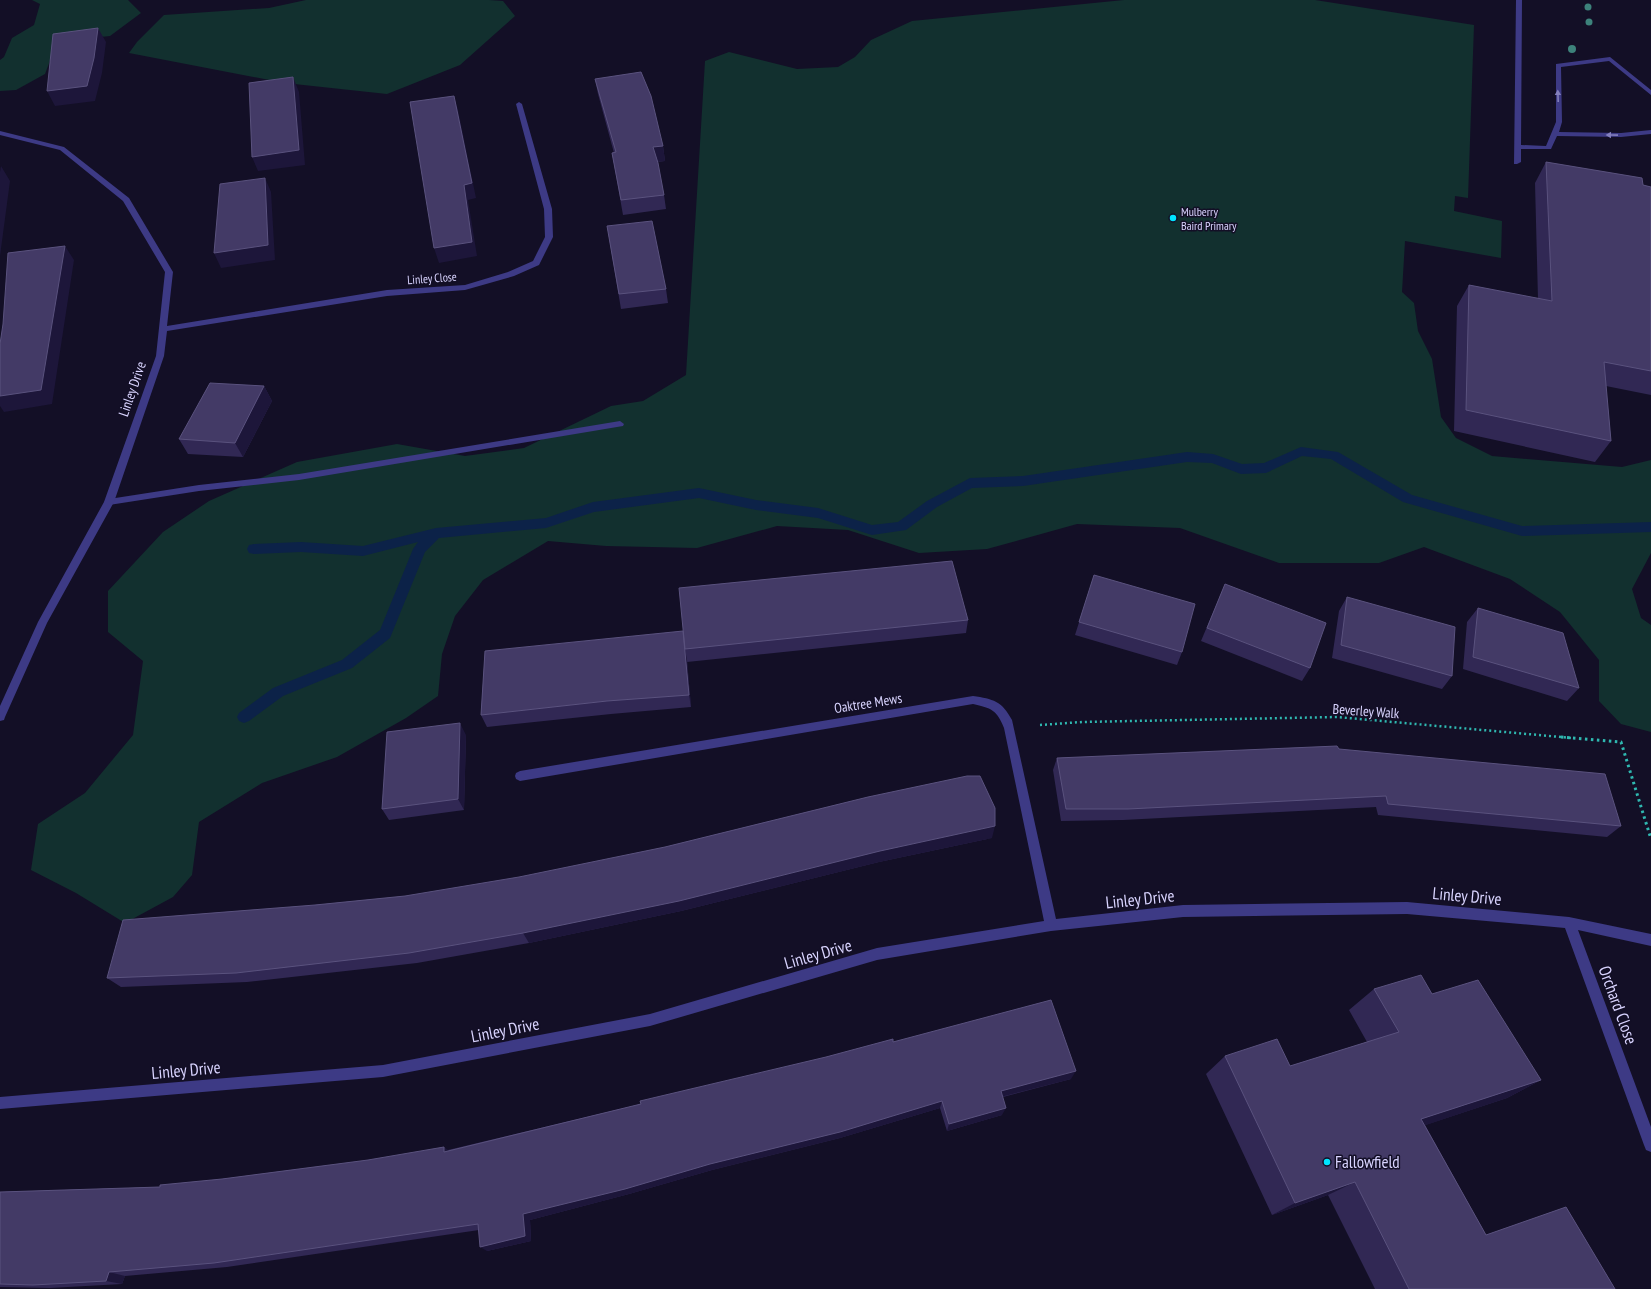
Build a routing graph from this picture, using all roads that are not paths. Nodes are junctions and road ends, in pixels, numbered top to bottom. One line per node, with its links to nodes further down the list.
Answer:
1 (1519, 0): 7 (street)
2 (1651, 93): 6 (street, one-way to 2)
3 (519, 104): 9 (street, Linley Close)
4 (1651, 132): 6 (street, one-way to 6)
5 (0, 133): 9 (street, Linley Drive)
6 (1556, 134): 7 (street)
7 (1517, 147): 8 (street)
8 (1517, 162)
9 (163, 329): 11 (street, Linley Drive)
10 (620, 424): 11 (street)
11 (109, 502): 12 (street, Linley Drive)
12 (0, 717)
13 (520, 776): 15 (street, Oaktree Mews)
14 (1569, 923): 15 (street, Linley Drive); 16 (street, Linley Drive); 18 (street, Orchard Close)
15 (1051, 925): 17 (street, Linley Drive)
16 (1651, 940)
17 (0, 1103)
18 (1651, 1145)

